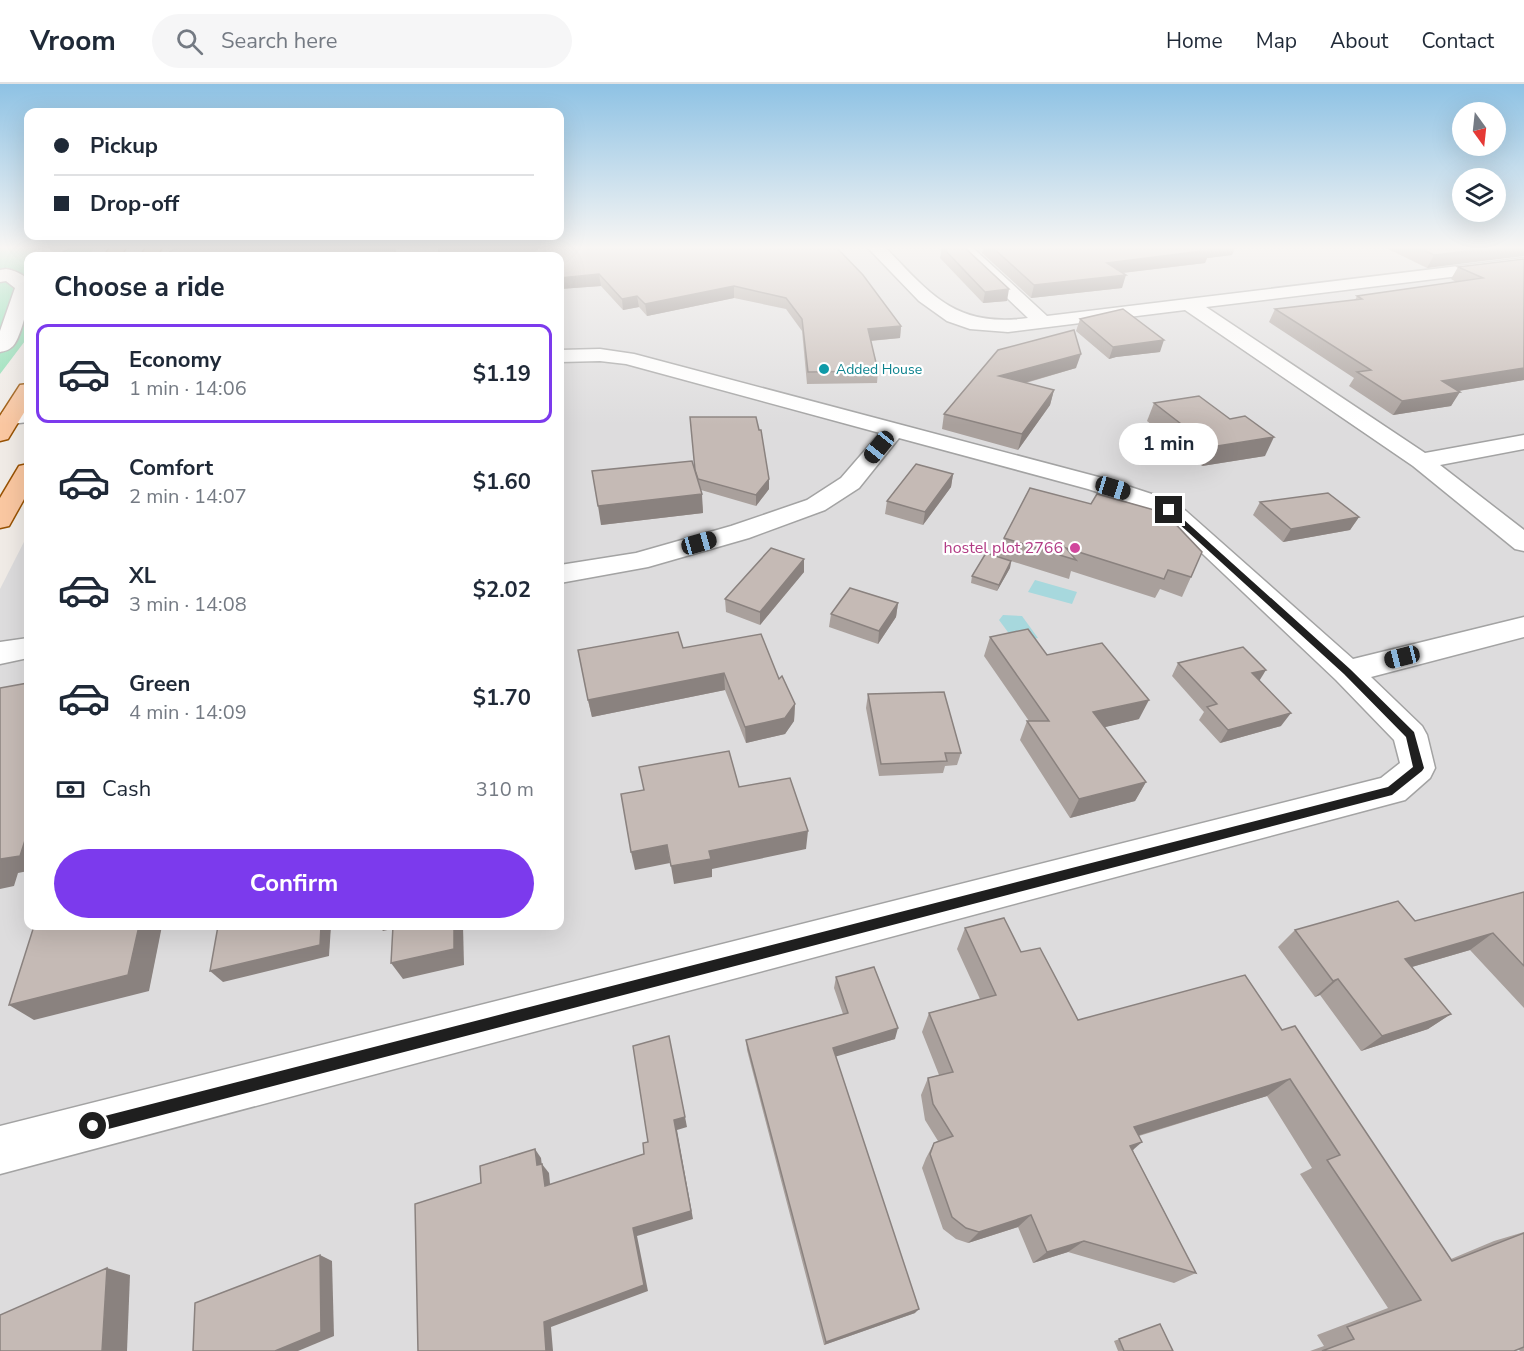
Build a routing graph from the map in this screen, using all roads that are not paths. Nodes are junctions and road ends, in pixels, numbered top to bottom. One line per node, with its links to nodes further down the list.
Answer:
1 (18, 306): 7 (street)
2 (936, 306): 6 (street)
3 (1026, 306): 6 (street)
4 (1163, 306): 6 (street)
5 (1192, 306): 13 (street)
6 (1043, 322)
7 (0, 346)
8 (564, 356): 11 (street)
9 (24, 399): 10 (main road)
10 (13, 422)
11 (894, 429): 17 (street); 21 (street)
12 (1524, 442): 13 (street)
13 (1421, 461): 16 (street)
14 (24, 478): 15 (main road)
15 (0, 520)
16 (1524, 543)
17 (564, 573)
18 (1524, 627): 21 (street)
19 (24, 649): 20 (street)
20 (0, 653)
21 (1347, 672): 22 (street)
22 (0, 1150)

